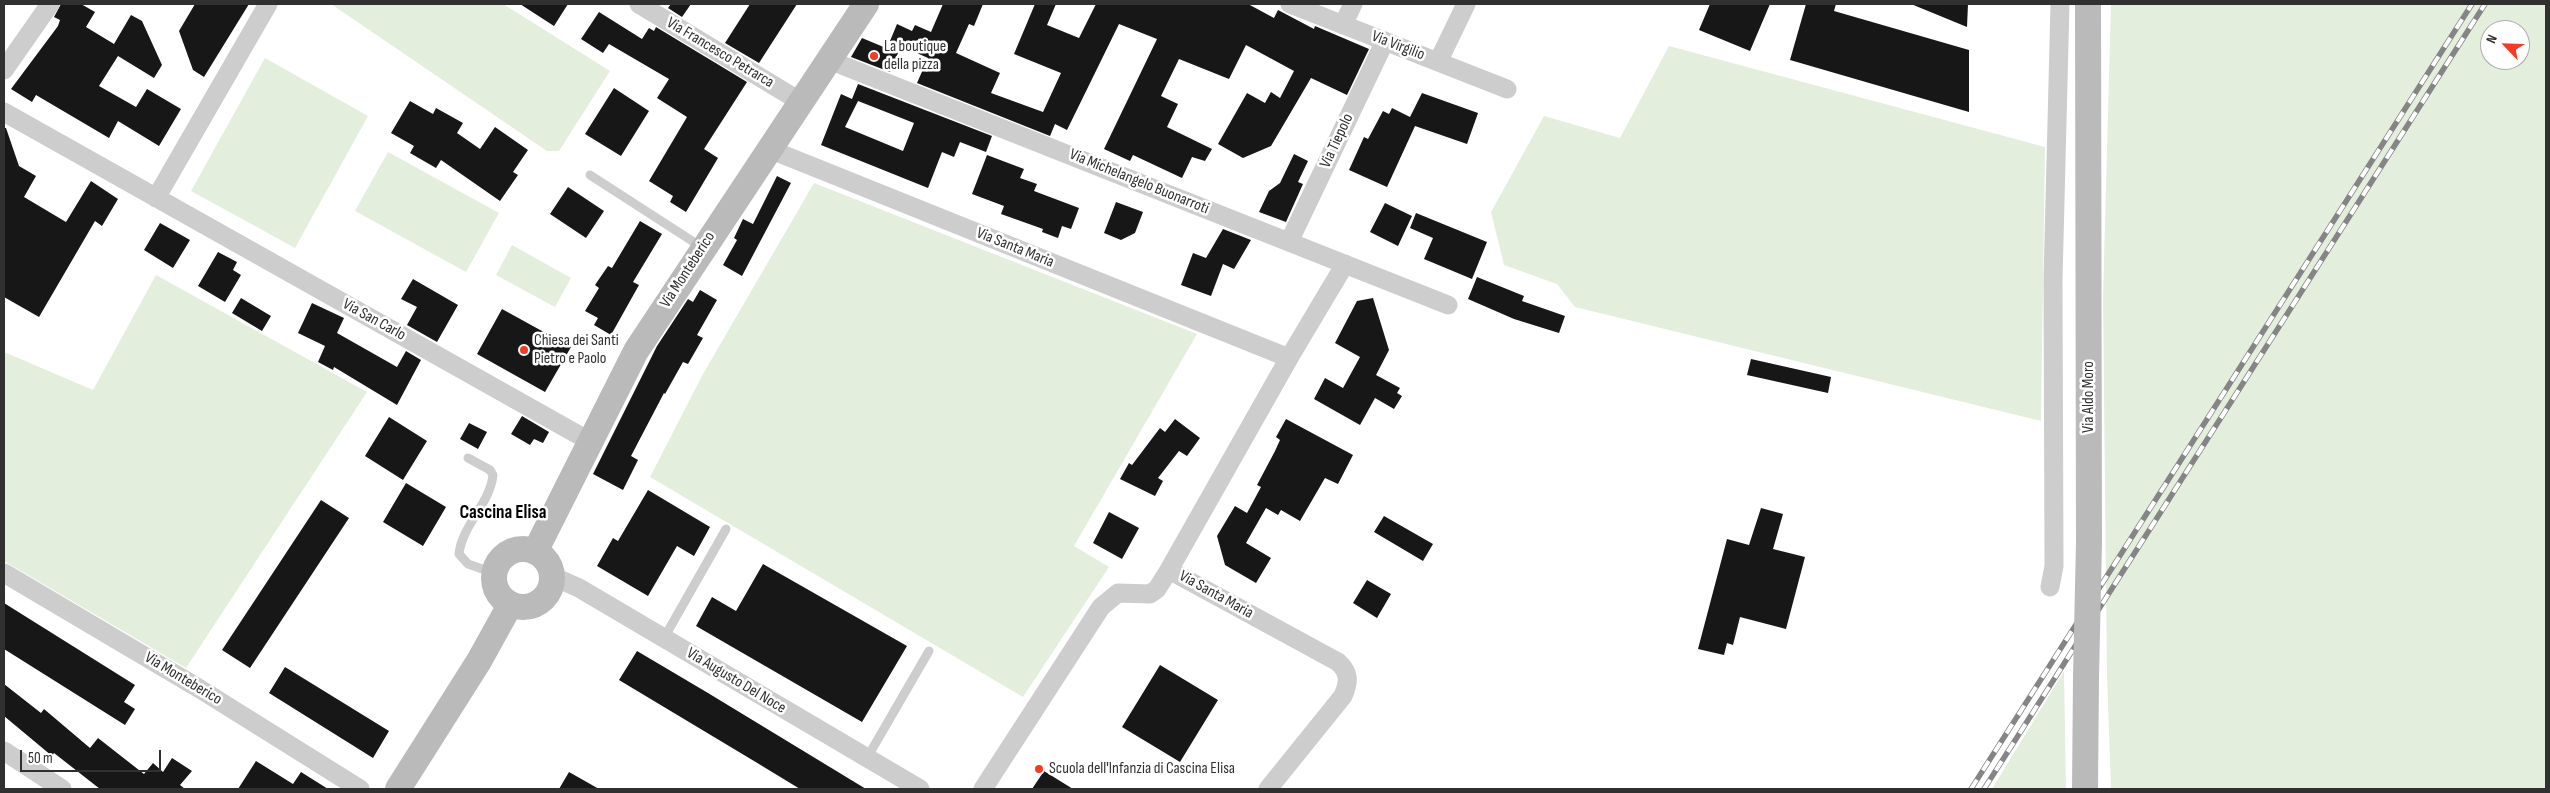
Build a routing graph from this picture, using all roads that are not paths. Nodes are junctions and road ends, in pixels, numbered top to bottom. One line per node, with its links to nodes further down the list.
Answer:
1 (50, 4): 14 (street)
2 (268, 4): 20 (street)
3 (639, 4): 16 (street, Via Francesco Petrarca)
4 (866, 4): 12 (street, Via Monteberico)
5 (1290, 4): 10 (street, Via Virgilio)
6 (1353, 4): 10 (street)
7 (1466, 4): 13 (street)
8 (2060, 4): 34 (street)
9 (2088, 4): 46 (street, Via Aldo Moro, bridge)
10 (1343, 25): 11 (street, Via Virgilio)
11 (1385, 41): 13 (street, Via Virgilio); 21 (street, Via Tiepolo)
12 (829, 60): 16 (street, Via Monteberico); 21 (street, Via Michelangelo Buonarroti)
13 (1438, 62): 15 (street, Via Virgilio)
14 (4, 70)
15 (1507, 89)
16 (801, 102): 18 (street, Via Monteberico)
17 (4, 112): 20 (street, Via San Carlo)
18 (769, 149): 22 (street, Via Monteberico); 25 (street, Via Santa Maria)
19 (590, 175): 22 (lane)
20 (156, 198): 26 (street, Via San Carlo)
21 (1289, 242): 23 (street, Via Michelangelo Buonarroti)
22 (703, 248): 26 (street, Via Monteberico)
23 (1345, 264): 24 (street, Via Michelangelo Buonarroti); 25 (street, Via Santa Maria)
24 (1448, 305)
25 (1289, 358): 30 (street, Via Santa Maria)
26 (591, 442): 29 (street, Via Monteberico)
27 (468, 458): 32 (lane)
28 (726, 529): 36 (lane)
29 (535, 552): 32 (street); 33 (street)
30 (1169, 570): 44 (street); 45 (street, Via Santa Maria)
31 (4, 573): 41 (street, Via Monteberico)
32 (494, 573): 35 (street)
33 (552, 576): 35 (street); 36 (street, Via Augusto Del Noce)
34 (2050, 587)
35 (510, 604): 42 (street)
36 (664, 638): 39 (street, Via Augusto Del Noce)
37 (929, 651): 39 (lane)
38 (4, 751): 40 (street)
39 (867, 758): 43 (street, Via Augusto Del Noce)
40 (62, 789)
41 (360, 789)
42 (398, 789)
43 (920, 789)
44 (983, 789)
45 (1268, 789)
46 (2085, 789)

